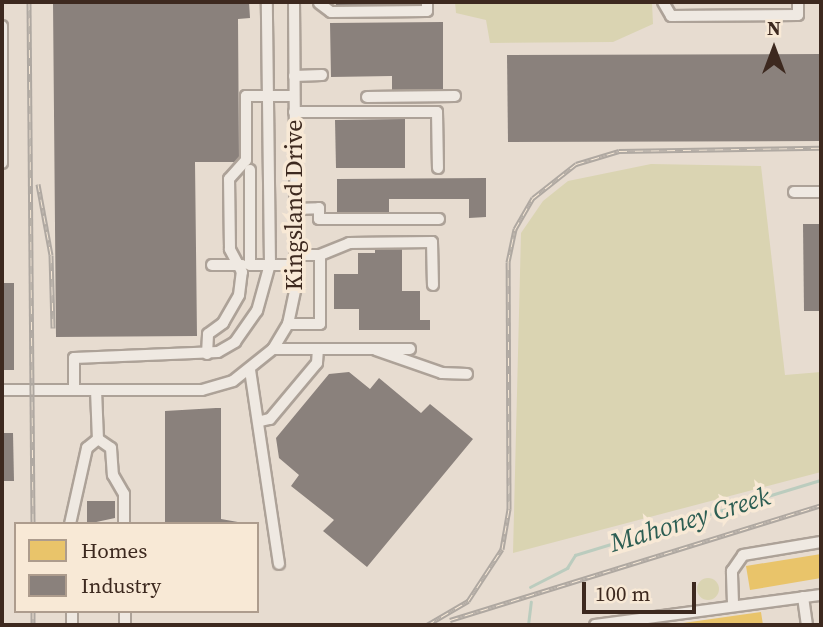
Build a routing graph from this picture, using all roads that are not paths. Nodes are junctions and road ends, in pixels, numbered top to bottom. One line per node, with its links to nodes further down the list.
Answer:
1 (267, 2): 10 (street)
2 (294, 2): 9 (street, Kingsland Drive)
3 (427, 2): 6 (street)
4 (663, 2): 5 (street)
5 (798, 2)
6 (319, 3)
7 (2, 26): 15 (street)
8 (322, 75): 9 (street)
9 (294, 76): 11 (street, Kingsland Drive)
10 (270, 96): 11 (street); 18 (street); 19 (street)
11 (294, 96): 14 (street, Kingsland Drive)
12 (455, 96): 13 (street)
13 (367, 97)
14 (294, 112): 17 (street); 22 (street, Kingsland Drive)
15 (2, 152): 16 (street)
16 (2, 163)
17 (438, 167)
18 (247, 170): 19 (street); 28 (street); 28 (street)
19 (270, 170): 26 (street)
20 (794, 192): 21 (street)
21 (821, 192)
22 (295, 209): 23 (street); 25 (street, Kingsland Drive)
23 (439, 219)
24 (320, 255): 25 (street); 29 (street); 30 (street)
25 (296, 260): 26 (street); 30 (street, Kingsland Drive)
26 (270, 264): 28 (street); 35 (street)
27 (212, 265): 28 (street)
28 (244, 265): 35 (street)
29 (433, 285)
30 (288, 324): 31 (street, Kingsland Drive)
31 (273, 349): 32 (street); 36 (street, Kingsland Drive)
32 (317, 349): 33 (street); 41 (street)
33 (373, 349): 34 (street); 37 (street)
34 (410, 349)
35 (206, 354): 39 (street)
36 (250, 370): 40 (street, Kingsland Drive); 41 (street)
37 (467, 374)
38 (2, 390): 39 (street, Kingsland Drive)
39 (74, 390): 40 (street, Kingsland Drive)
40 (96, 390): 42 (street)
41 (261, 421): 46 (street)
42 (98, 439): 43 (street); 44 (street)
43 (70, 522)
44 (124, 522)
45 (821, 542): 49 (street)
46 (279, 564)
47 (821, 595): 48 (street)
48 (803, 597): 49 (street); 51 (street)
49 (733, 603): 50 (street)
50 (595, 625)
51 (807, 625)

